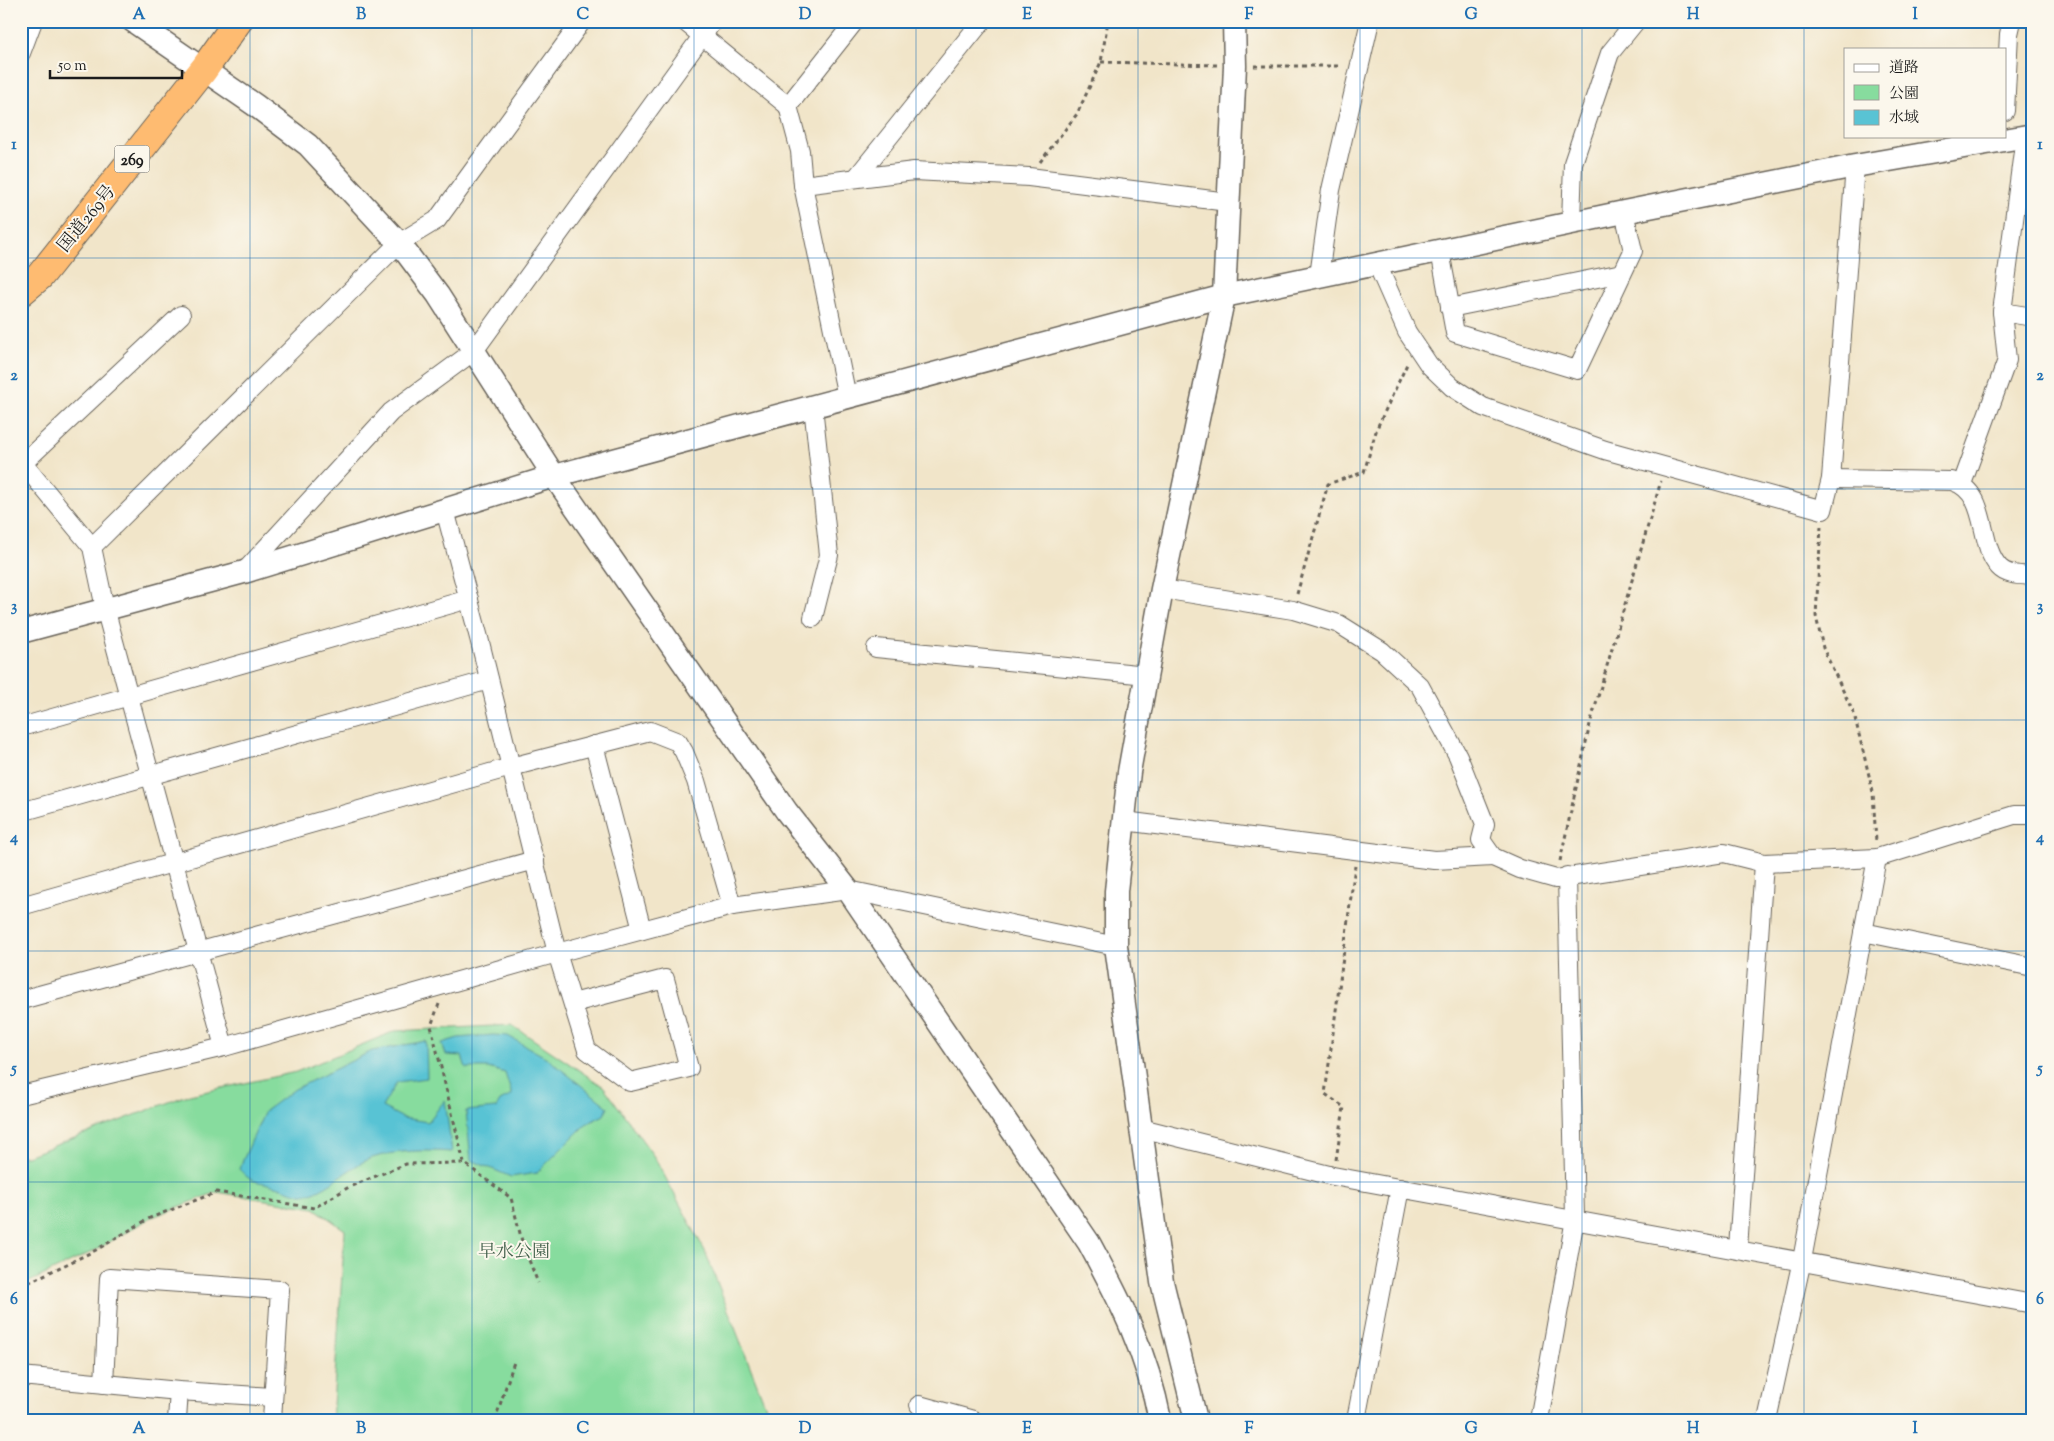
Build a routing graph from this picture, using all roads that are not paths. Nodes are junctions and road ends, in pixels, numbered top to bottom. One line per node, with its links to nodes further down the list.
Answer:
1 (33, 21): 13 (street)
2 (133, 21): 14 (street)
3 (238, 21): 14 (highway, 国道269号 / 269)
4 (582, 21): 24 (street)
5 (684, 21): 12 (street)
6 (855, 21): 16 (street)
7 (982, 21): 19 (street)
8 (1234, 21): 21 (street)
9 (1370, 21): 28 (street)
10 (1636, 21): 23 (street)
11 (2012, 21): 15 (street)
12 (708, 28): 16 (street); 35 (street)
13 (21, 53)
14 (204, 68): 24 (street); 29 (highway, 国道269号 / 269)
15 (2006, 92)
16 (788, 106): 20 (street)
17 (2016, 137): 18 (street); 32 (street)
18 (1855, 166): 22 (street); 40 (street)
19 (856, 178): 20 (street); 21 (street)
20 (803, 184): 36 (street)
21 (1228, 202): 30 (street)
22 (1624, 212): 23 (street); 27 (street)
23 (1571, 223): 25 (street)
24 (399, 243): 35 (street); 43 (street)
25 (1440, 251): 26 (street); 31 (street)
26 (1377, 264): 28 (street); 40 (street)
27 (1622, 273): 31 (street); 31 (street)
28 (1319, 276): 30 (street)
29 (21, 292)
30 (1224, 296): 36 (street); 46 (street)
31 (1450, 308)
32 (2002, 312): 34 (street); 41 (street)
33 (181, 315): 38 (street)
34 (2033, 317)
35 (474, 351): 39 (street); 44 (street)
36 (847, 397): 37 (street)
37 (813, 406): 39 (street); 49 (street)
38 (22, 464): 43 (street)
39 (554, 476): 42 (street); 68 (street)
40 (1831, 479): 41 (street)
41 (1962, 484): 45 (street)
42 (445, 510): 44 (street); 47 (street)
43 (92, 547): 48 (street)
44 (244, 572): 48 (street)
45 (2033, 576)
46 (1162, 589): 52 (street); 62 (street)
47 (469, 599): 53 (street); 54 (street)
48 (105, 608): 50 (street); 54 (street)
49 (813, 618)
50 (21, 632)
51 (876, 648): 52 (street)
52 (1147, 675): 61 (street)
53 (489, 680): 57 (street); 58 (street)
54 (129, 696): 55 (street); 58 (street)
55 (21, 727)
56 (594, 745): 57 (street); 70 (street); 71 (street)
57 (511, 767): 64 (street); 65 (street)
58 (150, 776): 59 (street); 65 (street)
59 (21, 812)
60 (2033, 815): 63 (street)
61 (1124, 821): 62 (street); 73 (street)
62 (1493, 857): 67 (street)
63 (1877, 858): 66 (street); 72 (street)
64 (535, 860): 74 (street); 75 (street)
65 (174, 863): 69 (street); 74 (street)
66 (1764, 863): 67 (street); 84 (street)
67 (1561, 878): 83 (street)
68 (848, 890): 70 (street); 73 (street); 95 (street)
69 (21, 906)
70 (732, 906): 71 (street)
71 (642, 930): 75 (street)
72 (1863, 932): 76 (street); 85 (street)
73 (1116, 946): 81 (street)
74 (198, 952): 77 (street); 79 (street)
75 (557, 953): 78 (street); 79 (street)
76 (2033, 967)
77 (21, 1000)
78 (573, 1004): 78 (street)
79 (224, 1047): 80 (street)
80 (21, 1096)
81 (1141, 1128): 82 (street); 96 (street)
82 (1400, 1188): 83 (street); 97 (street)
83 (1575, 1219): 84 (street); 98 (street)
84 (1738, 1249): 85 (street)
85 (1802, 1260): 86 (street); 99 (street)
86 (2033, 1304)
87 (21, 1376): 88 (street)
88 (104, 1384): 89 (street); 90 (street)
89 (179, 1391): 90 (street); 92 (street)
90 (274, 1397): 93 (street)
91 (919, 1405): 94 (street)
92 (177, 1420)
93 (272, 1420)
94 (973, 1420)
95 (1160, 1420)
96 (1196, 1420)
97 (1356, 1420)
98 (1539, 1420)
99 (1767, 1420)

